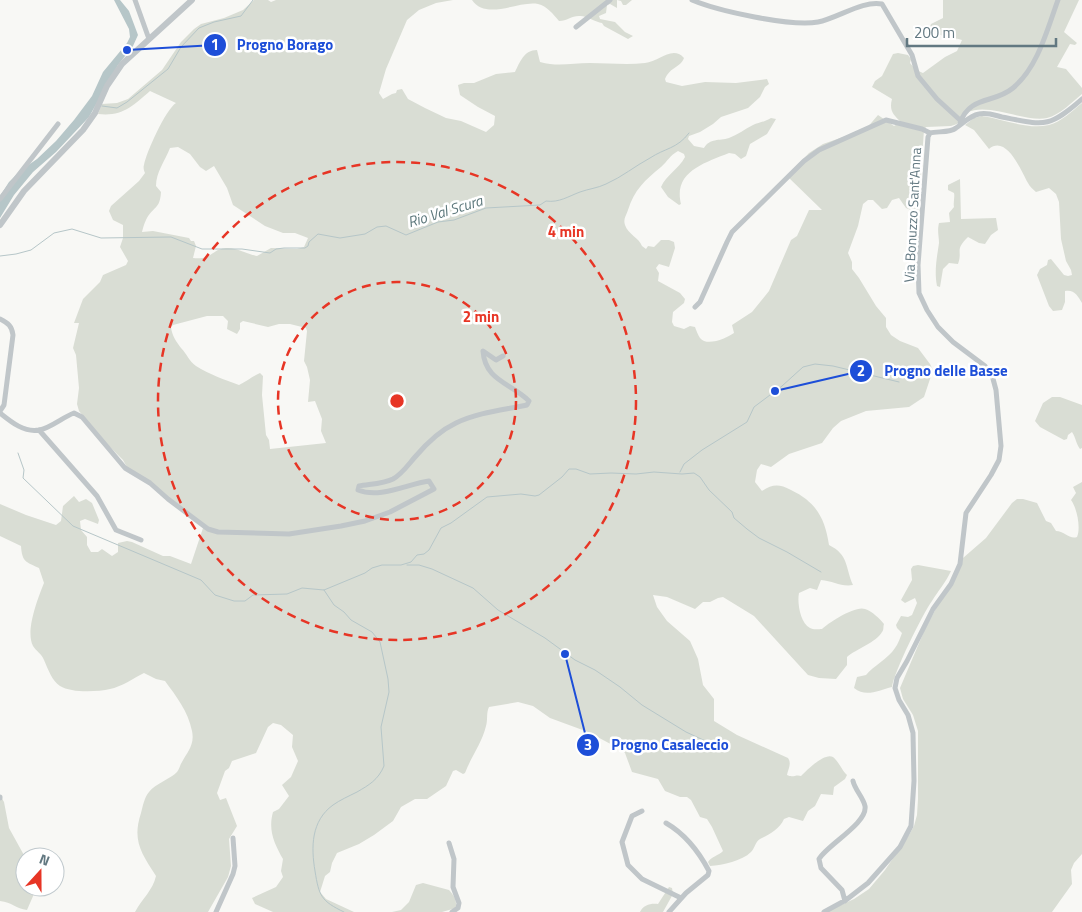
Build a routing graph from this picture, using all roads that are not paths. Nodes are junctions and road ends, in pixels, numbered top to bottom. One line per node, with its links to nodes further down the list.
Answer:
1 (135, 0): 7 (street)
2 (192, 0): 7 (street)
3 (610, 0): 6 (street)
4 (692, 0): 9 (street)
5 (1058, 0): 9 (street)
6 (576, 27)
7 (149, 39): 13 (street)
8 (1082, 99): 9 (street, Via Bonuzzo Sant'Anna)
9 (960, 123): 11 (street, Via Bonuzzo Sant'Anna)
10 (58, 124): 12 (street)
11 (930, 133): 14 (street, Via Bonuzzo Sant'Anna); 26 (street, Via Bonuzzo Sant'Anna)
12 (0, 199)
13 (0, 226)
14 (695, 307)
15 (0, 319): 17 (street)
16 (503, 356): 18 (street)
17 (0, 412): 18 (street)
18 (39, 430): 19 (street)
19 (141, 540)
20 (853, 781): 26 (street)
21 (642, 811): 25 (street)
22 (666, 823): 25 (street)
23 (233, 838): 27 (street)
24 (449, 843): 28 (street)
25 (681, 898): 29 (street)
26 (845, 901): 30 (street, Via Bonuzzo Sant'Anna)
27 (216, 912)
28 (452, 912)
29 (669, 912)
30 (824, 912)

